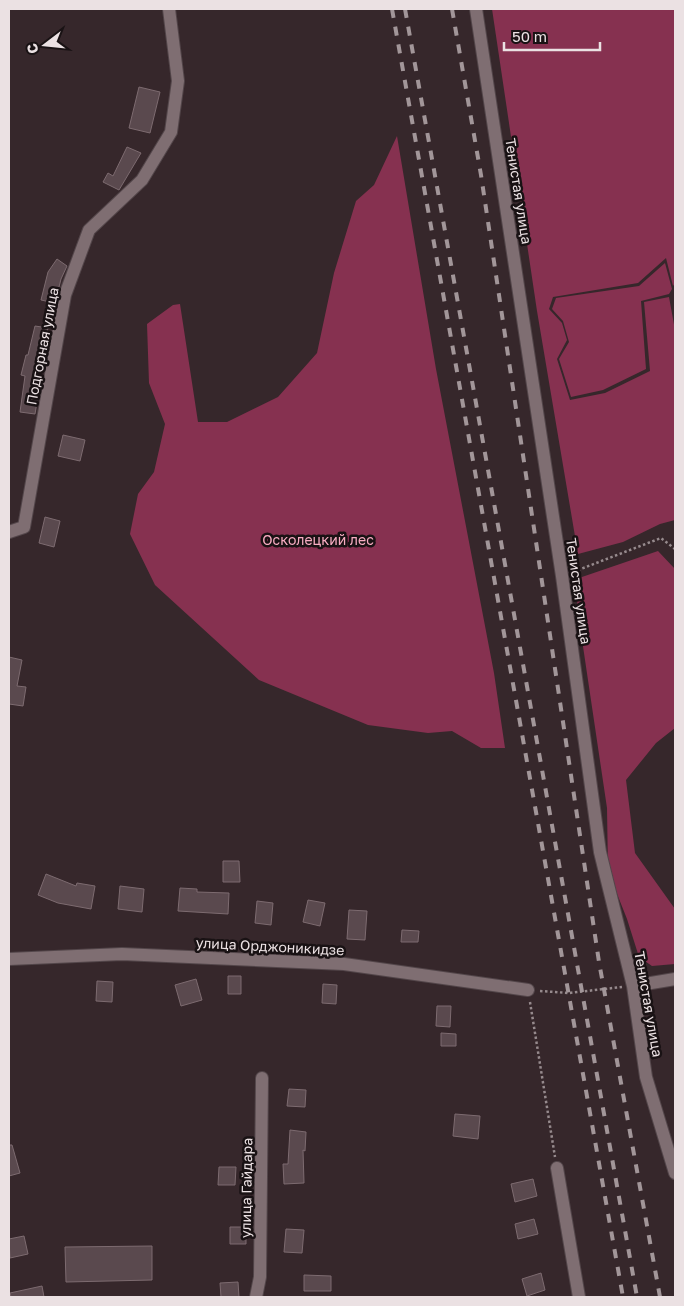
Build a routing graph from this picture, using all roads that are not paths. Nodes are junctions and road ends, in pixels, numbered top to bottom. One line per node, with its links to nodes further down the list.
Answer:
1 (169, 9): 3 (street, Подгорная улица)
2 (476, 9): 6 (street, Тенистая улица)
3 (9, 532)
4 (9, 959): 7 (street, улица Орджоникидзе)
5 (675, 980): 6 (street)
6 (633, 986): 10 (street, Тенистая улица)
7 (528, 990)
8 (262, 1078): 11 (street, улица Гайдара)
9 (557, 1168): 12 (street)
10 (675, 1173)
11 (256, 1297)
12 (579, 1297)

